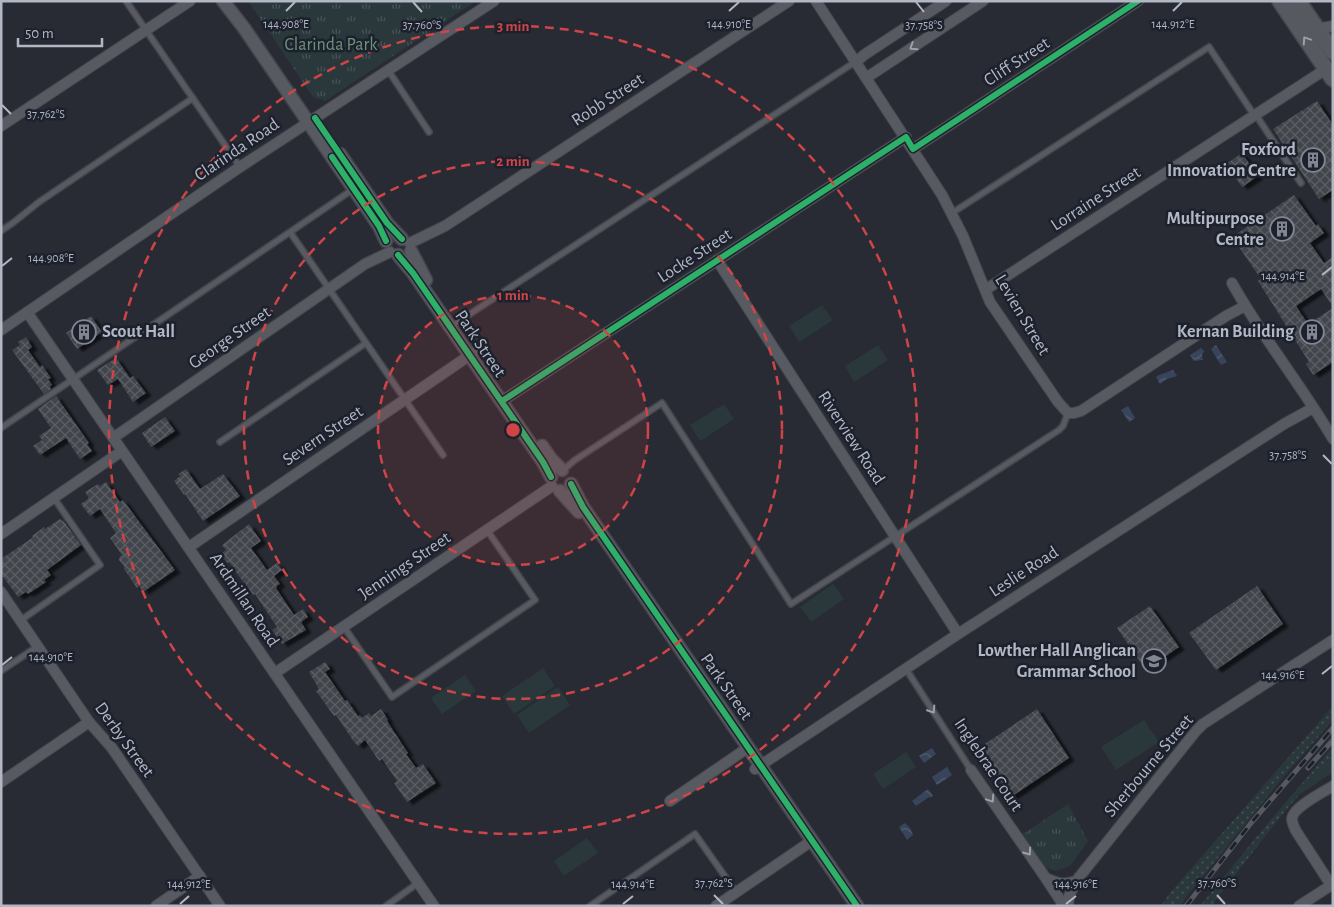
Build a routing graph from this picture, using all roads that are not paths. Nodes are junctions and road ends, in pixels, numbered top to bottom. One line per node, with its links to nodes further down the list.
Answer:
1 (126, 1): 15 (lane)
2 (223, 1): 23 (street, Park Street)
3 (235, 1): 23 (street, Park Street)
4 (494, 1): 18 (street, Clarinda Road)
5 (789, 1): 34 (street, Robb Street)
6 (816, 1): 17 (street, Levien Street)
7 (946, 1): 17 (street)
8 (984, 1): 20 (street, one-way to 20)
9 (1138, 1): 27 (street, Cliff Street)
10 (1280, 1): 19 (main road, one-way to 10)
11 (1298, 1): 14 (main road)
12 (189, 2): 15 (street)
13 (1333, 26): 14 (street)
14 (1317, 29): 16 (main road)
15 (146, 30): 21 (lane); 24 (street)
16 (1333, 52)
17 (856, 62): 20 (street, Levien Street); 42 (lane)
18 (388, 70): 23 (street, Clarinda Road); 25 (lane)
19 (1329, 74): 22 (street, Lorraine Street)
20 (866, 78): 26 (street, Levien Street)
21 (193, 98): 28 (lane); 32 (lane)
22 (1255, 115): 29 (lane); 31 (lane); 39 (street, Lorraine Street)
23 (312, 120): 28 (street, Clarinda Road); 30 (street, Park Street)
24 (1, 126)
25 (429, 132)
26 (906, 137): 27 (street, Levien Street); 36 (street, Locke Street)
27 (913, 149): 31 (street, Levien Street)
28 (240, 167): 41 (street, Clarinda Road)
29 (1301, 183)
30 (357, 186): 33 (lane); 34 (street, Park Street); 35 (street, Park Street)
31 (952, 213): 39 (street, Levien Street)
32 (1, 231)
33 (290, 232): 38 (lane); 46 (lane)
34 (408, 246): 35 (street); 35 (street); 42 (street, Park Street)
35 (390, 249): 38 (street, George Street); 42 (street, Park Street)
36 (717, 260): 47 (street, Locke Street); 61 (street, Riverview Road)
37 (1232, 284): 40 (street)
38 (330, 288): 44 (lane); 52 (street, George Street)
39 (985, 290): 50 (street, Levien Street)
40 (1245, 306): 49 (street); 50 (street)
41 (27, 312): 43 (street, Clarinda Road); 46 (street, Ardmillan Road)
42 (453, 325): 45 (street, Park Street)
43 (1, 330)
44 (366, 343): 48 (lane); 54 (lane)
45 (473, 353): 47 (street, Park Street); 48 (street, Severn Street)
46 (73, 380): 51 (lane); 52 (street, Ardmillan Road)
47 (505, 399): 57 (street, Park Street)
48 (405, 400): 56 (lane); 62 (street, Severn Street)
49 (1314, 408): 53 (street); 66 (street, Leslie Road)
50 (1068, 413): 61 (lane)
51 (1, 428)
52 (113, 438): 55 (street, Ardmillan Road)
53 (1333, 440)
54 (220, 442)
55 (122, 451): 58 (street); 62 (street, Ardmillan Road)
56 (443, 455)
57 (560, 480): 59 (street, Jennings Street); 61 (lane); 73 (street, Park Street)
58 (54, 498): 60 (street); 64 (lane)
59 (487, 530): 65 (street, Jennings Street); 65 (lane)
60 (1, 534)
61 (895, 537): 66 (street, Riverview Road)
62 (189, 547): 71 (street, Ardmillan Road)
63 (1, 592): 64 (street, Derby Street)
64 (21, 620): 68 (street, Derby Street)
65 (344, 626): 71 (street, Jennings Street)
66 (958, 634): 69 (street, Leslie Road)
67 (1333, 640): 82 (street, Sherbourne Street)
68 (38, 646): 70 (lane); 72 (street, Derby Street)
69 (906, 669): 74 (street, Leslie Road); 75 (lane, Inglebrae Court, one-way to 75)
70 (1, 671)
71 (274, 673): 83 (street, Ardmillan Road)
72 (89, 722): 76 (street); 80 (street, Derby Street)
73 (746, 749): 74 (street, Park Street); 78 (street)
74 (758, 767): 79 (street, Park Street)
75 (971, 770): 81 (street, Inglebrae Court, one-way to 81)
76 (1, 782)
77 (1333, 786): 84 (street)
78 (670, 801)
79 (810, 842): 85 (street); 92 (street, Park Street); 93 (street, Park Street)
80 (200, 876): 86 (street); 87 (street, Derby Street)
81 (1045, 877): 82 (street); 94 (street, Inglebrae Court)
82 (1076, 881): 95 (street, Sherbourne Street)
83 (418, 883): 88 (lane); 89 (street, Ardmillan Road)
84 (1332, 885): 96 (street)
85 (736, 892): 90 (lane); 91 (street)
86 (156, 906)
87 (220, 906)
88 (386, 906)
89 (434, 906)
90 (590, 906)
91 (716, 906)
92 (849, 906)
93 (858, 906)
94 (1064, 906)
95 (1068, 906)
96 (1299, 906)

